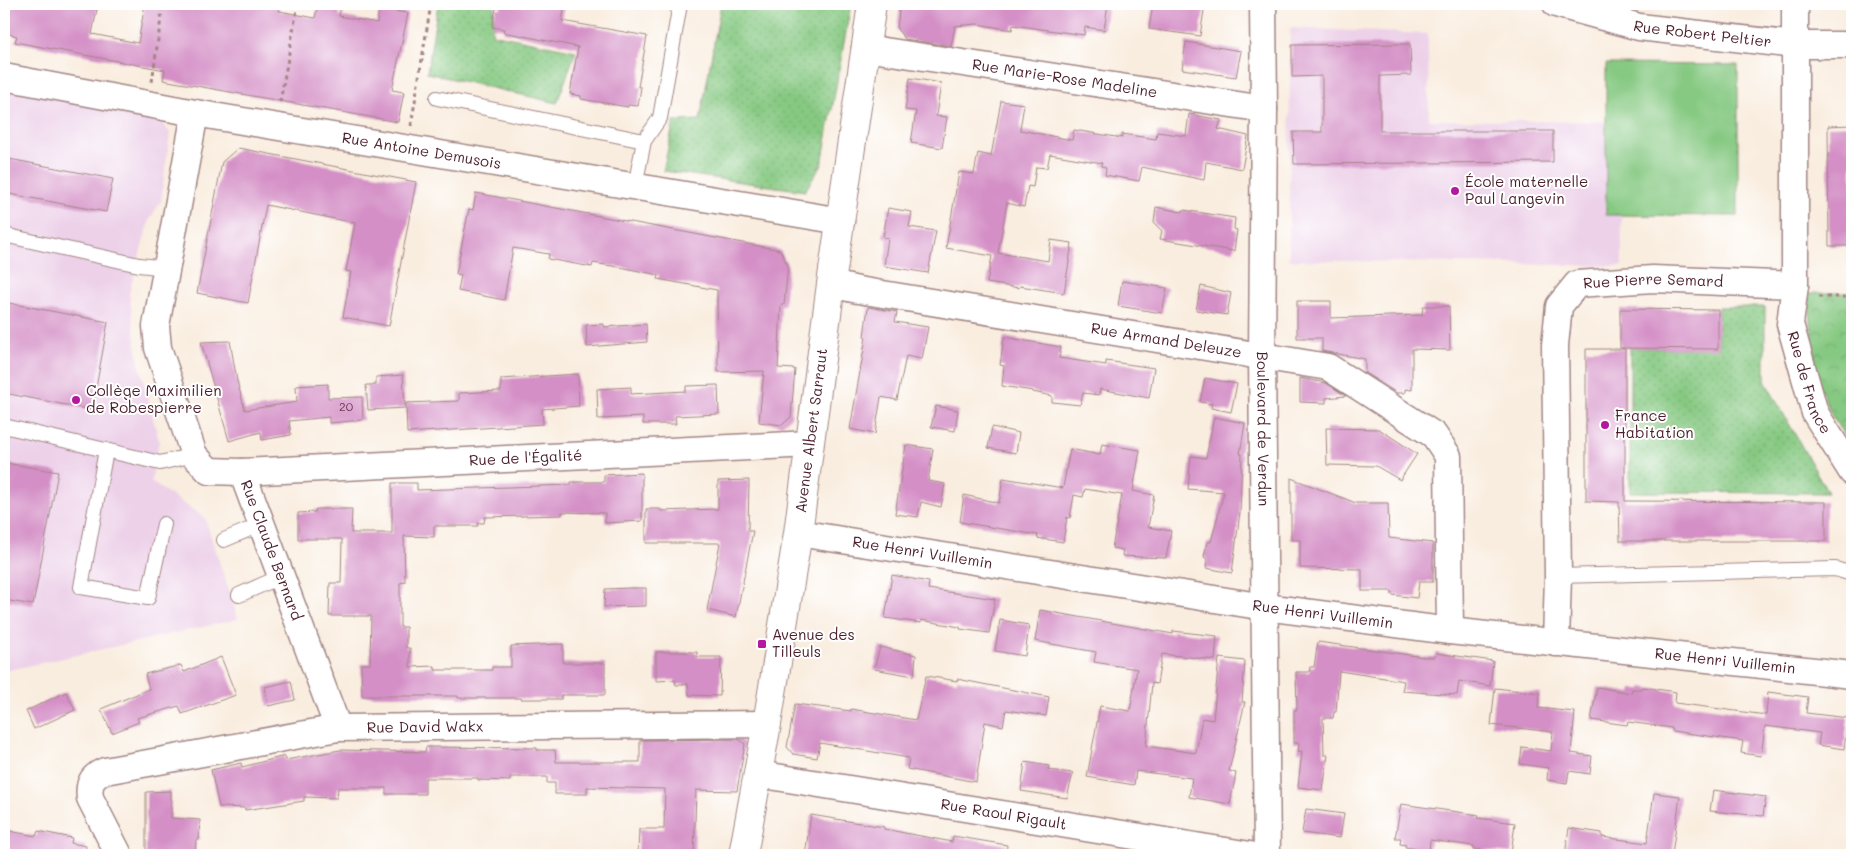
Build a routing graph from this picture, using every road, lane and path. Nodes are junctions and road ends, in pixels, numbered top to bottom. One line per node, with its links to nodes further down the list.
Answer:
1 (163, 4): 14 (path)
2 (298, 4): 17 (path)
3 (431, 4): 19 (path)
4 (680, 4): 18 (lane)
5 (872, 4): 11 (street, Avenue Albert Sarraut)
6 (1263, 4): 15 (street, Boulevard de Verdun)
7 (1556, 4): 9 (street, Rue Robert Peltier)
8 (1795, 4): 9 (street)
9 (1795, 45): 10 (street, Rue Robert Peltier); 25 (street)
10 (1852, 45)
11 (866, 48): 15 (street, Rue Marie-Rose Madeline); 21 (street, Avenue Albert Sarraut)
12 (4, 77): 14 (street, Rue Antoine Demusois)
13 (437, 98): 18 (lane)
14 (149, 104): 16 (street, Rue Antoine Demusois)
15 (1264, 109): 27 (street, Boulevard de Verdun)
16 (195, 113): 17 (street, Rue Antoine Demusois); 23 (street, Rue Claude Bernard)
17 (276, 127): 19 (street, Rue Antoine Demusois)
18 (644, 141): 20 (lane)
19 (407, 148): 20 (street, Rue Antoine Demusois)
20 (635, 186): 21 (street, Rue Antoine Demusois)
21 (840, 221): 24 (street, Avenue Albert Sarraut)
22 (4, 235): 23 (lane)
23 (167, 268): 31 (street, Rue Claude Bernard)
24 (831, 284): 27 (street, Rue Armand Deleuze); 29 (street, Avenue Albert Sarraut)
25 (1794, 291): 26 (path); 33 (street, Rue de France); 40 (street, Rue Pierre Semard)
26 (1852, 297)
27 (1262, 356): 42 (street, Boulevard de Verdun); 43 (street, Rue Armand Deleuze)
28 (4, 426): 30 (lane)
29 (810, 444): 32 (street, Rue de l'Égalité); 36 (street, Avenue Albert Sarraut)
30 (106, 450): 31 (lane); 34 (lane)
31 (194, 455): 32 (street, Rue Claude Bernard)
32 (242, 472): 35 (street, Rue Claude Bernard)
33 (1852, 472)
34 (164, 524)
35 (262, 524): 37 (lane); 39 (street, Rue Claude Bernard)
36 (798, 534): 42 (street, Rue Henri Vuillemin); 46 (street, Avenue Albert Sarraut)
37 (224, 540)
38 (1852, 574): 40 (lane)
39 (282, 576): 41 (lane); 47 (street, Rue Claude Bernard)
40 (1558, 576): 44 (street, Rue Pierre Semard)
41 (239, 596)
42 (1265, 607): 43 (street, Rue Henri Vuillemin); 53 (street, Boulevard de Verdun)
43 (1450, 631): 44 (street, Rue Henri Vuillemin)
44 (1556, 643): 45 (street, Rue Henri Vuillemin)
45 (1852, 675)
46 (767, 724): 47 (street, Rue David Wakx); 48 (street, Avenue Albert Sarraut)
47 (338, 728): 50 (street, Rue David Wakx)
48 (758, 774): 49 (street, Rue Raoul Rigault); 51 (street, Avenue Albert Sarraut)
49 (1114, 844): 52 (street, Rue Raoul Rigault)
50 (119, 855)
51 (744, 855)
52 (1250, 855)
53 (1267, 855)

